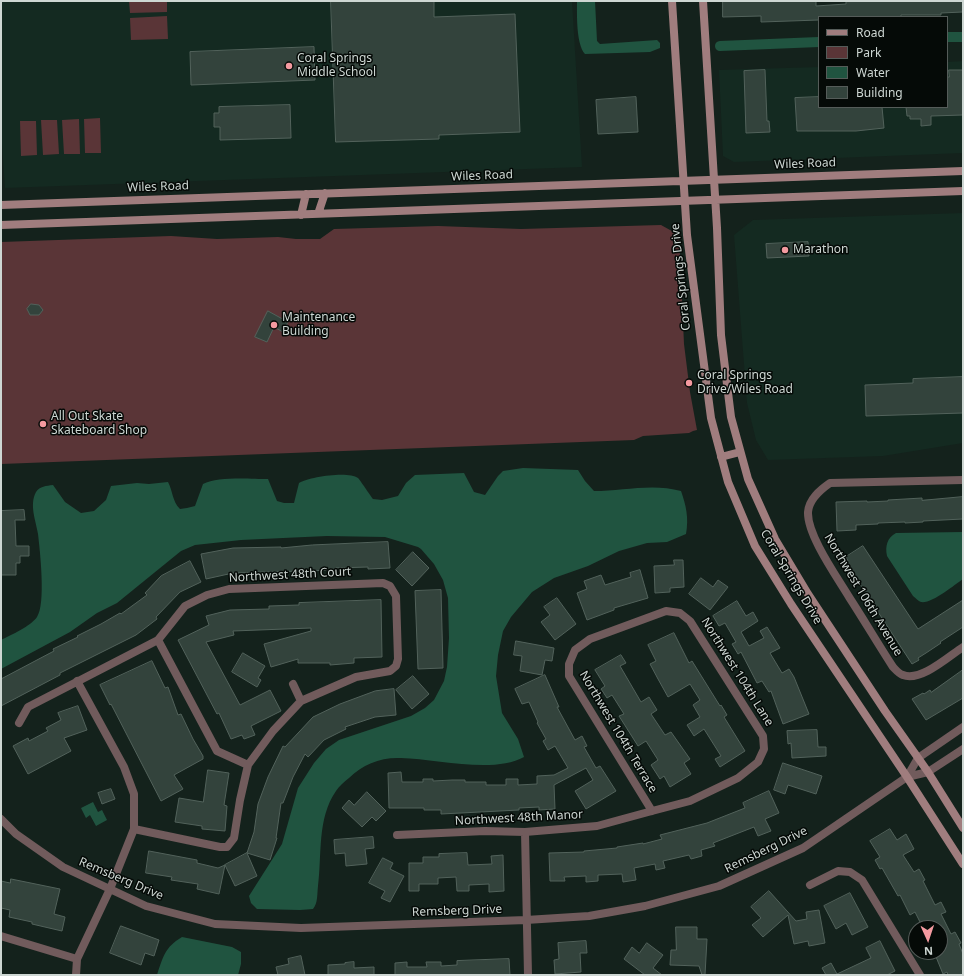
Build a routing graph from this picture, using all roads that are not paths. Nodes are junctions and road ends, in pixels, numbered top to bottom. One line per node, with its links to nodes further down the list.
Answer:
1 (672, 1): 5 (main road, Coral Springs Drive)
2 (703, 1): 4 (main road, Coral Springs Drive)
3 (963, 171): 4 (main road, Wiles Road)
4 (714, 180): 5 (main road, Wiles Road); 9 (main road, Coral Springs Drive)
5 (684, 181): 7 (main road, Wiles Road); 10 (main road, Coral Springs Drive)
6 (963, 191): 9 (main road)
7 (326, 193): 8 (main road, Wiles Road); 12 (main road)
8 (306, 194): 11 (main road, Wiles Road); 13 (main road)
9 (715, 200): 10 (main road); 15 (main road, Coral Springs Drive)
10 (685, 201): 12 (main road); 16 (main road, Coral Springs Drive)
11 (1, 205)
12 (318, 214): 13 (main road)
13 (301, 215): 14 (main road)
14 (1, 225)
15 (740, 452): 16 (main road); 28 (main road, Coral Springs Drive)
16 (721, 457): 31 (main road, Coral Springs Drive)
17 (963, 480): 19 (street, Northwest 106th Avenue)
18 (158, 640): 21 (street, Northwest 48th Court); 23 (street, Northwest 48th Court); 29 (street)
19 (963, 646)
20 (569, 664): 26 (street, Northwest 104th Lane); 32 (street, Northwest 104th Terrace)
21 (77, 682): 24 (street, Northwest 48th Court); 35 (street)
22 (293, 684): 23 (street)
23 (301, 701): 29 (street)
24 (19, 723)
25 (963, 728): 28 (street, Remsberg Drive)
26 (764, 750): 32 (street, Northwest 48th Manor)
27 (963, 750): 30 (street, Remsberg Drive)
28 (918, 758): 30 (main road, Coral Springs Drive); 31 (street, Remsberg Drive)
29 (248, 765): 35 (street)
30 (928, 772): 31 (street, Remsberg Drive); 34 (main road, Coral Springs Drive)
31 (907, 777): 38 (main road, Coral Springs Drive); 41 (street, Remsberg Drive)
32 (652, 811): 36 (street, Northwest 48th Manor)
33 (1, 820): 40 (street, Remsberg Drive)
34 (963, 828)
35 (134, 829): 40 (street)
36 (525, 832): 37 (street, Northwest 48th Manor); 41 (street)
37 (397, 835)
38 (963, 864)
39 (810, 885): 46 (street)
40 (110, 889): 41 (street, Remsberg Drive); 43 (street)
41 (526, 920): 45 (street)
42 (1, 936): 43 (street)
43 (77, 959): 44 (street)
44 (76, 975)
45 (528, 975)
46 (920, 975)

